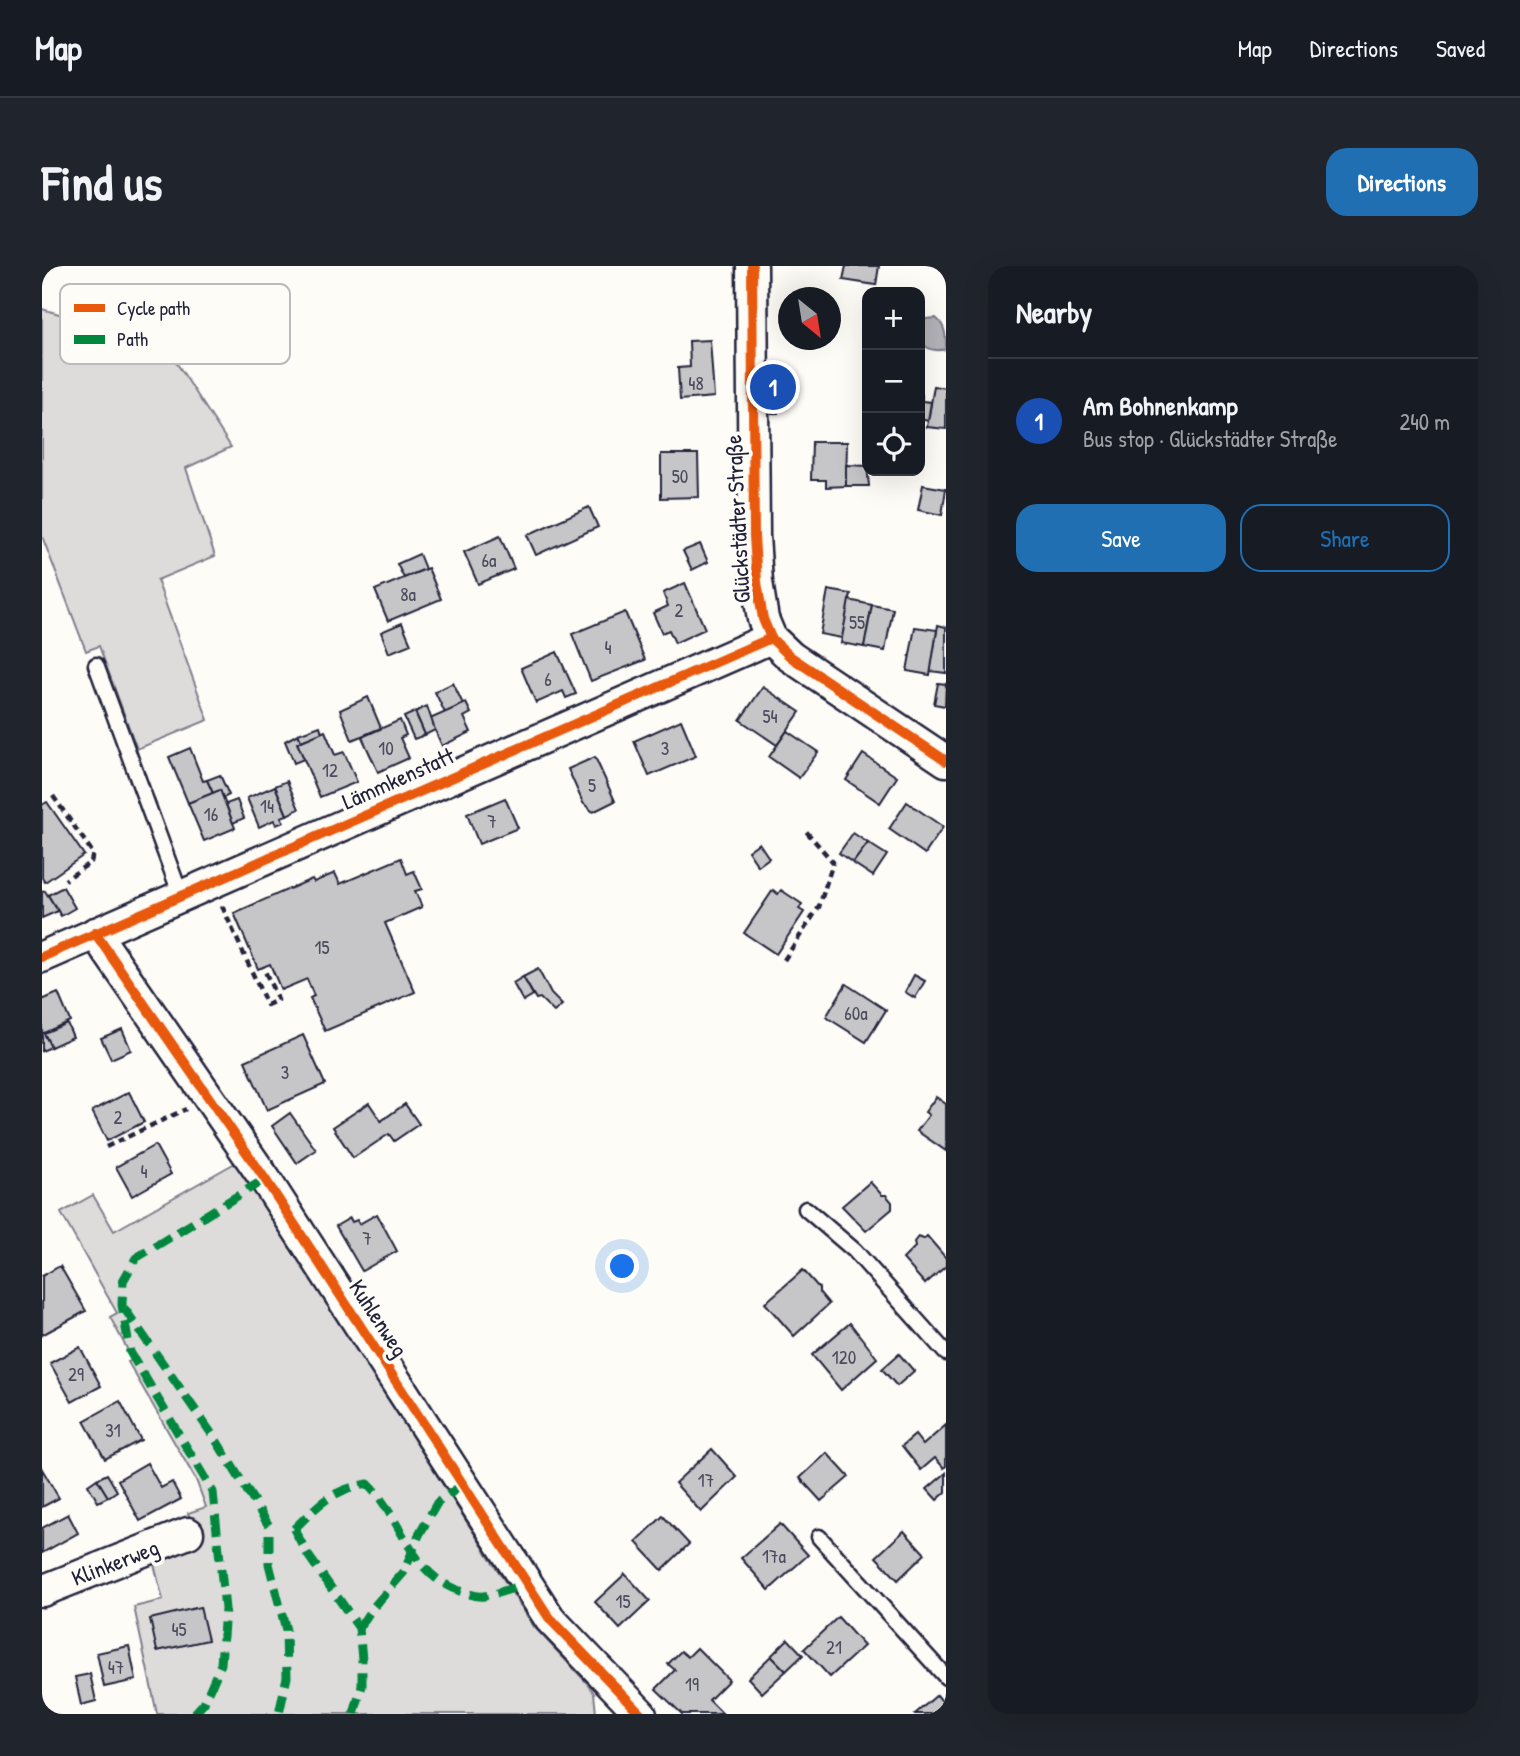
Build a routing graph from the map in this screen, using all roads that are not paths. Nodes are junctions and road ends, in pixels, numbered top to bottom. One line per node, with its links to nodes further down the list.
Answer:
1 (751, 266): 2 (street, Glückstädter Straße)
2 (771, 638): 4 (street); 5 (street, Lämmkenstatt)
3 (96, 665): 5 (lane)
4 (942, 753)
5 (181, 896): 6 (street, Lämmkenstatt)
6 (95, 933): 7 (street, Lämmkenstatt); 14 (street, Kuhlenweg)
7 (42, 957)
8 (806, 1209): 9 (lane)
9 (946, 1353)
10 (188, 1533): 12 (street, Klinkerweg)
11 (819, 1537): 13 (lane)
12 (42, 1591)
13 (946, 1677)
14 (627, 1709)

